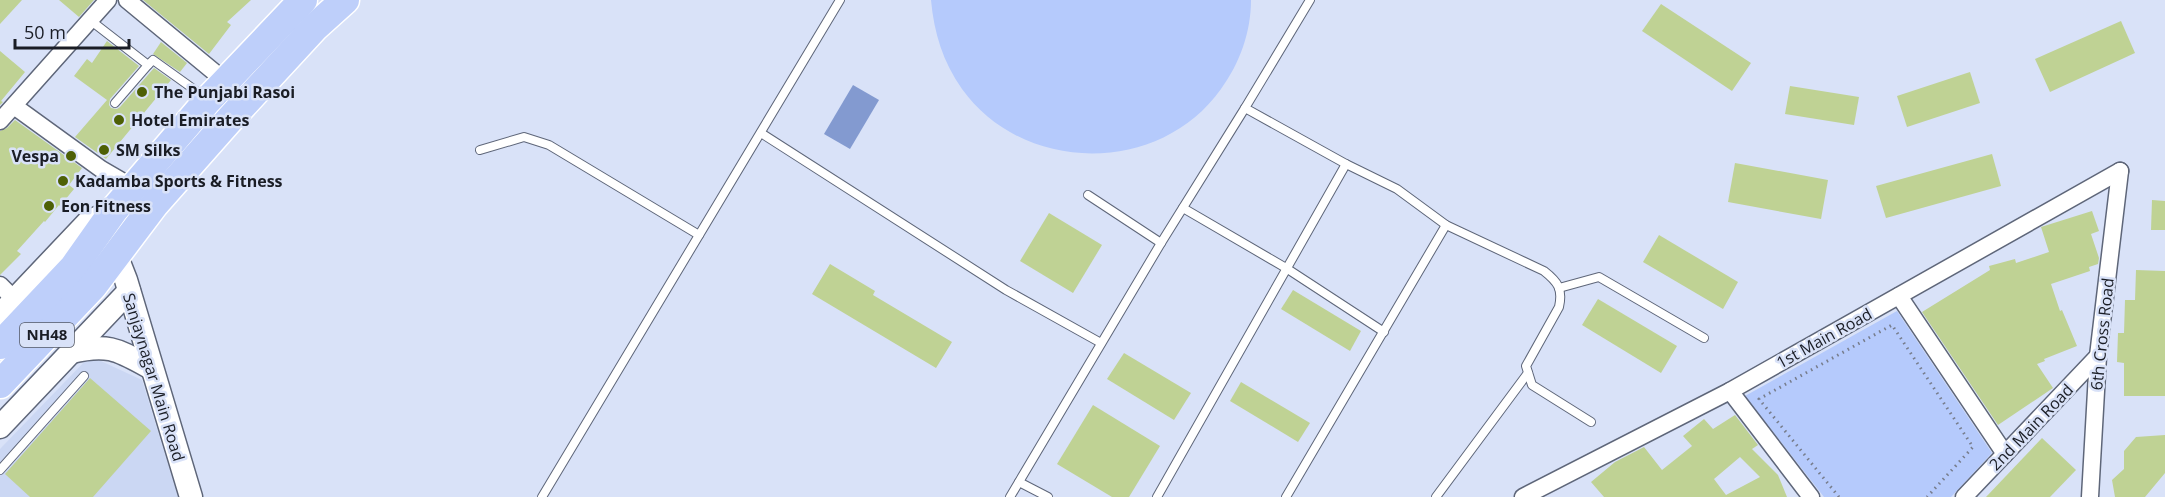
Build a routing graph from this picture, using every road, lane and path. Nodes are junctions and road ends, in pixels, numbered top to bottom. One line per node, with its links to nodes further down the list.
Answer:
1 (108, 0): 7 (street)
2 (127, 0): 9 (street)
3 (303, 0): 9 (highway, NH48)
4 (345, 0): 26 (highway, NH48)
5 (840, 0): 14 (lane)
6 (1310, 0): 12 (lane)
7 (90, 20): 8 (lane); 11 (street)
8 (148, 65): 9 (lane); 10 (lane)
9 (217, 91): 18 (highway, NH48)
10 (115, 103)
11 (14, 106): 13 (street); 18 (street)
12 (1245, 108): 16 (lane); 20 (lane)
13 (0, 121)
14 (761, 133): 23 (lane); 33 (lane)
15 (480, 150): 23 (lane)
16 (1346, 164): 22 (lane); 25 (lane)
17 (2120, 171): 29 (street, 1st Main Road); 36 (street, 6th Cross Road)
18 (132, 187): 21 (highway, NH48)
19 (1088, 195): 24 (lane)
20 (1183, 208): 24 (lane); 25 (lane)
21 (114, 210): 27 (highway, NH48); 30 (street)
22 (1446, 225): 28 (lane); 31 (lane)
23 (699, 235): 49 (lane)
24 (1161, 243): 33 (lane)
25 (1287, 268): 31 (lane); 52 (lane)
26 (124, 276): 27 (highway, NH48); 35 (street); 37 (street, Sanjaynagar Main Road); 41 (street)
27 (83, 277): 34 (highway, NH48); 41 (highway, NH48)
28 (1559, 288): 32 (lane); 38 (lane)
29 (1899, 296): 40 (street, 1st Main Road); 44 (street)
30 (5, 300)
31 (1384, 332): 53 (lane)
32 (1704, 338)
33 (1101, 343): 46 (lane)
34 (0, 345)
35 (71, 352): 37 (street); 41 (street)
36 (2098, 356): 44 (street, 2nd Main Road); 61 (street, 6th Cross Road)
37 (151, 368): 48 (street, Sanjaynagar Main Road)
38 (1528, 373): 42 (lane); 54 (lane)
39 (84, 376): 45 (lane)
40 (1730, 391): 55 (street, 1st Main Road); 56 (street)
41 (8, 395): 43 (street)
42 (1591, 422)
43 (0, 427)
44 (2005, 454): 60 (street, 2nd Main Road)
45 (0, 470)
46 (1019, 482): 50 (lane); 51 (lane)
47 (1833, 490): 57 (path); 58 (path); 59 (path)
48 (191, 497)
49 (542, 497)
50 (1010, 497)
51 (1048, 497)
52 (1157, 497)
53 (1286, 497)
54 (1436, 497)
55 (1523, 497)
56 (1811, 497)
57 (1826, 497)
58 (1839, 497)
59 (1927, 497)
60 (1964, 497)
61 (2090, 497)

